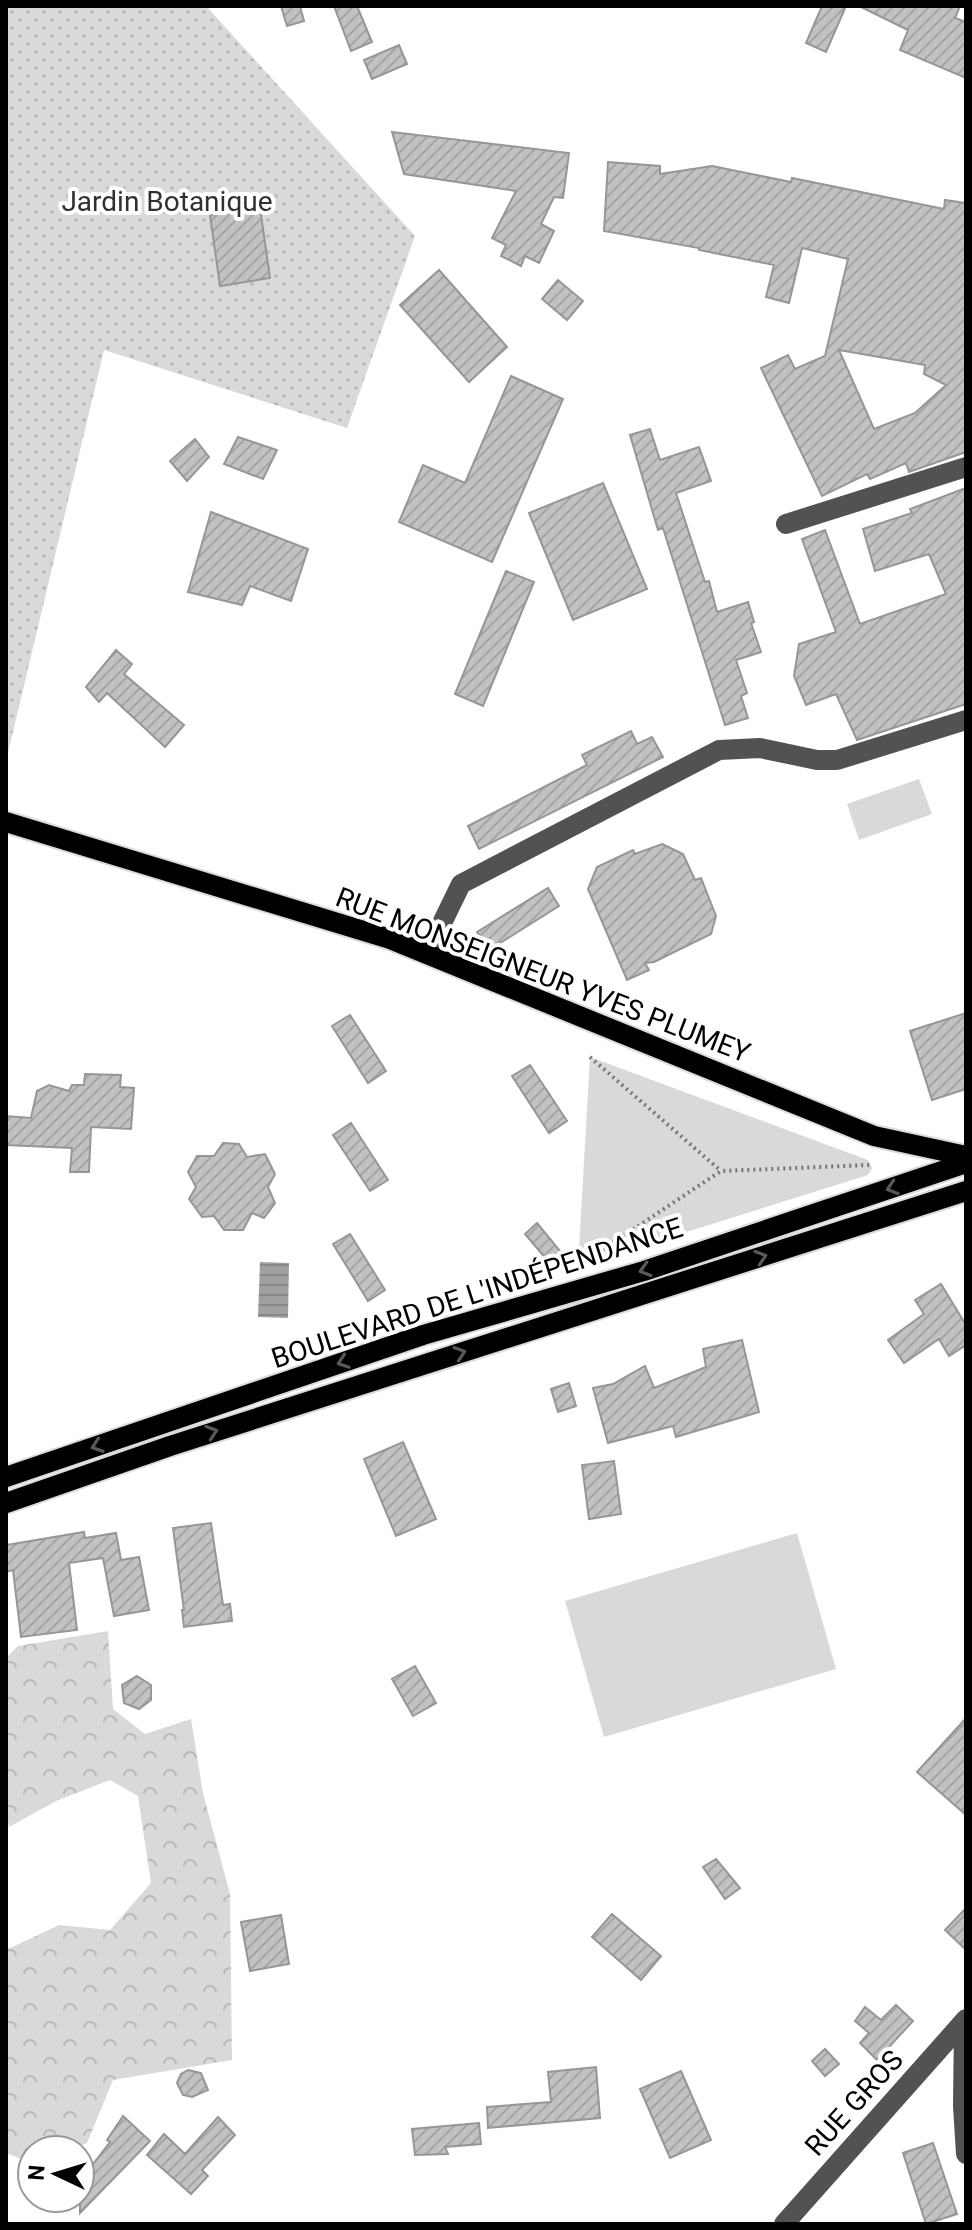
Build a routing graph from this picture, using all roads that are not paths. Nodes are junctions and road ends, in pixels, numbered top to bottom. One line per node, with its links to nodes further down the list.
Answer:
1 (966, 467): 2 (street)
2 (786, 524)
3 (966, 720): 5 (street)
4 (6, 822): 5 (main road, RUE MONSEIGNEUR YVES PLUMEY)
5 (427, 954): 6 (main road, RUE MONSEIGNEUR YVES PLUMEY)
6 (966, 1156)
7 (966, 1163): 9 (main road, BOULEVARD DE L'INDÉPENDANCE, one-way to 9)
8 (966, 1191): 10 (main road, BOULEVARD DE L'INDÉPENDANCE, one-way to 8)
9 (6, 1477)
10 (6, 1503)
11 (965, 2020): 12 (street); 13 (street, RUE GROS)
12 (966, 2154)
13 (784, 2224)

